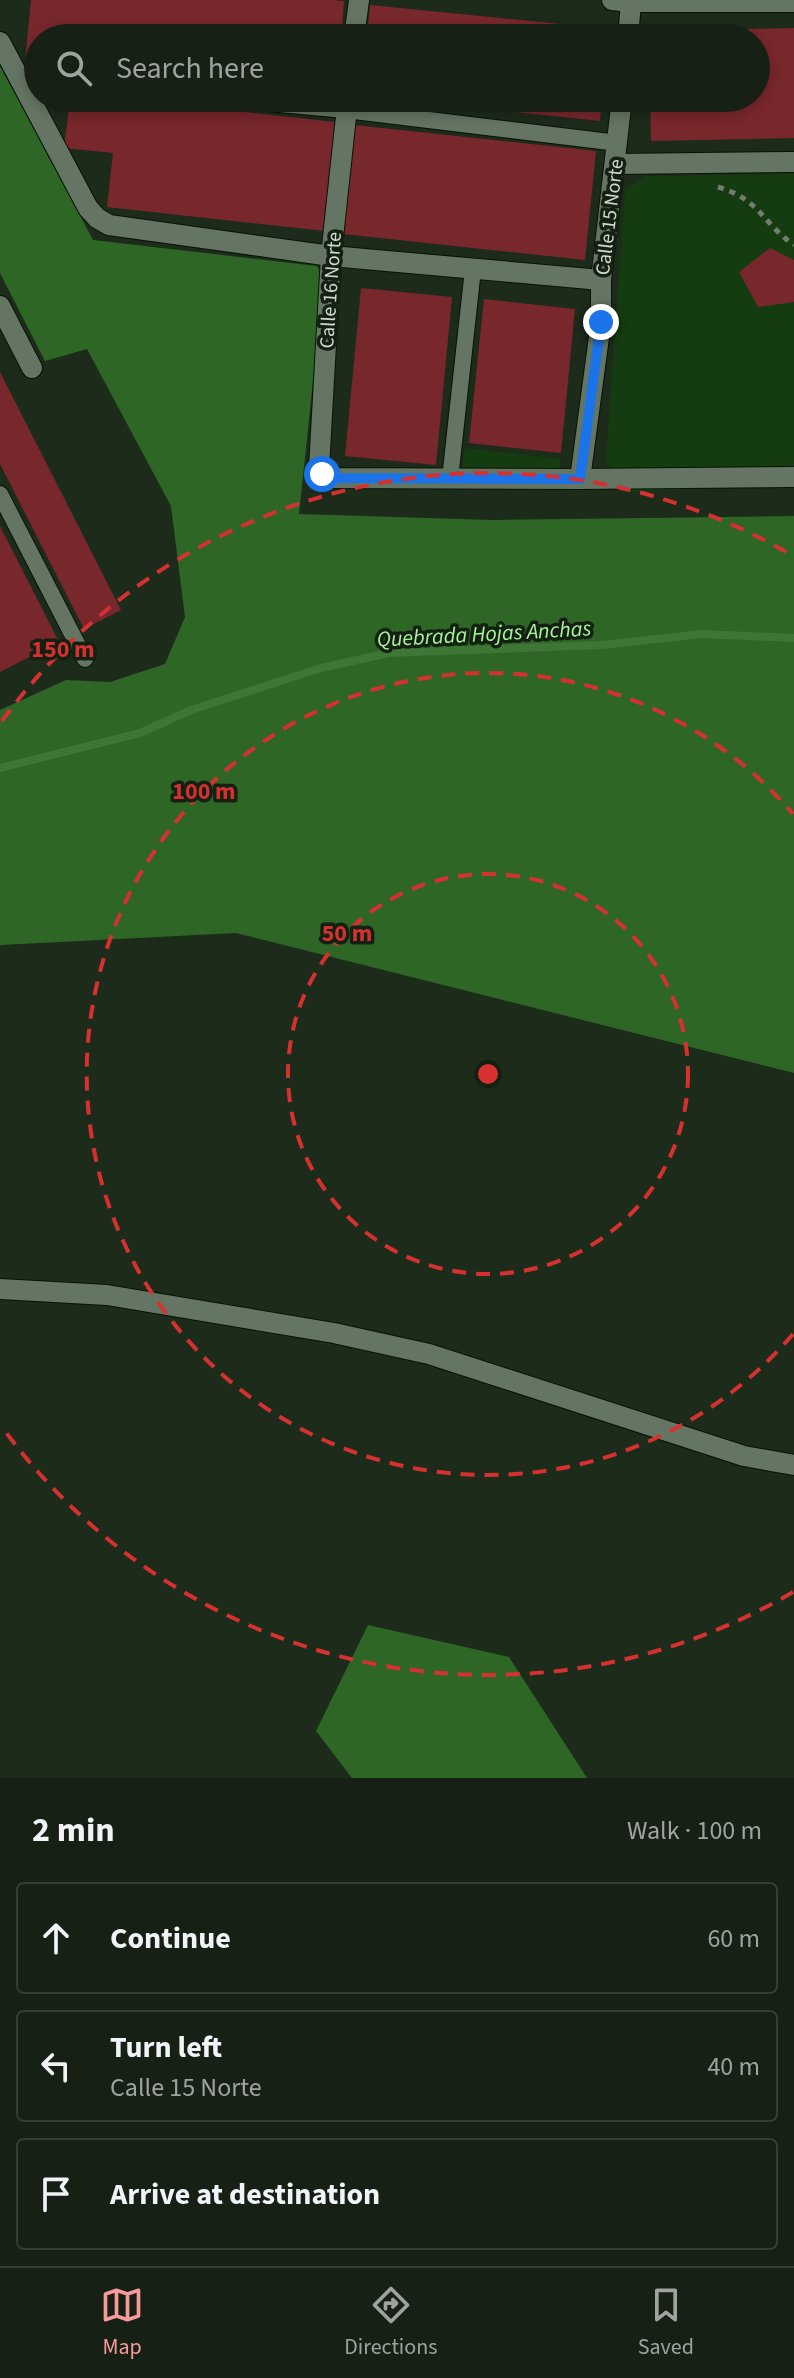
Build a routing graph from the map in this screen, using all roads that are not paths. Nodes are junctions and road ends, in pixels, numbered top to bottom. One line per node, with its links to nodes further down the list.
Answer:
1 (359, 0): 5 (street)
2 (621, 1): 3 (street); 6 (street)
3 (727, 1): 4 (street)
4 (794, 2)
5 (356, 24)
6 (625, 24)
7 (0, 42): 8 (street)
8 (24, 74)
9 (44, 112): 15 (street)
10 (346, 112): 15 (street, Calle 16 Norte)
11 (391, 112): 13 (lane)
12 (621, 112): 13 (street, Calle 15 Norte)
13 (617, 153): 14 (street); 17 (street, Calle 15 Norte)
14 (794, 162)
15 (331, 256): 16 (street); 21 (street, Calle 16 Norte)
16 (473, 269): 17 (street); 21 (lane)
17 (601, 280): 22 (street, Calle 15 Norte)
18 (3, 318): 19 (street)
19 (32, 368)
20 (794, 477): 22 (street)
21 (450, 479): 22 (street)
22 (580, 479)
23 (0, 494): 24 (lane)
24 (85, 659)
25 (0, 1289): 26 (street)
26 (794, 1465)

